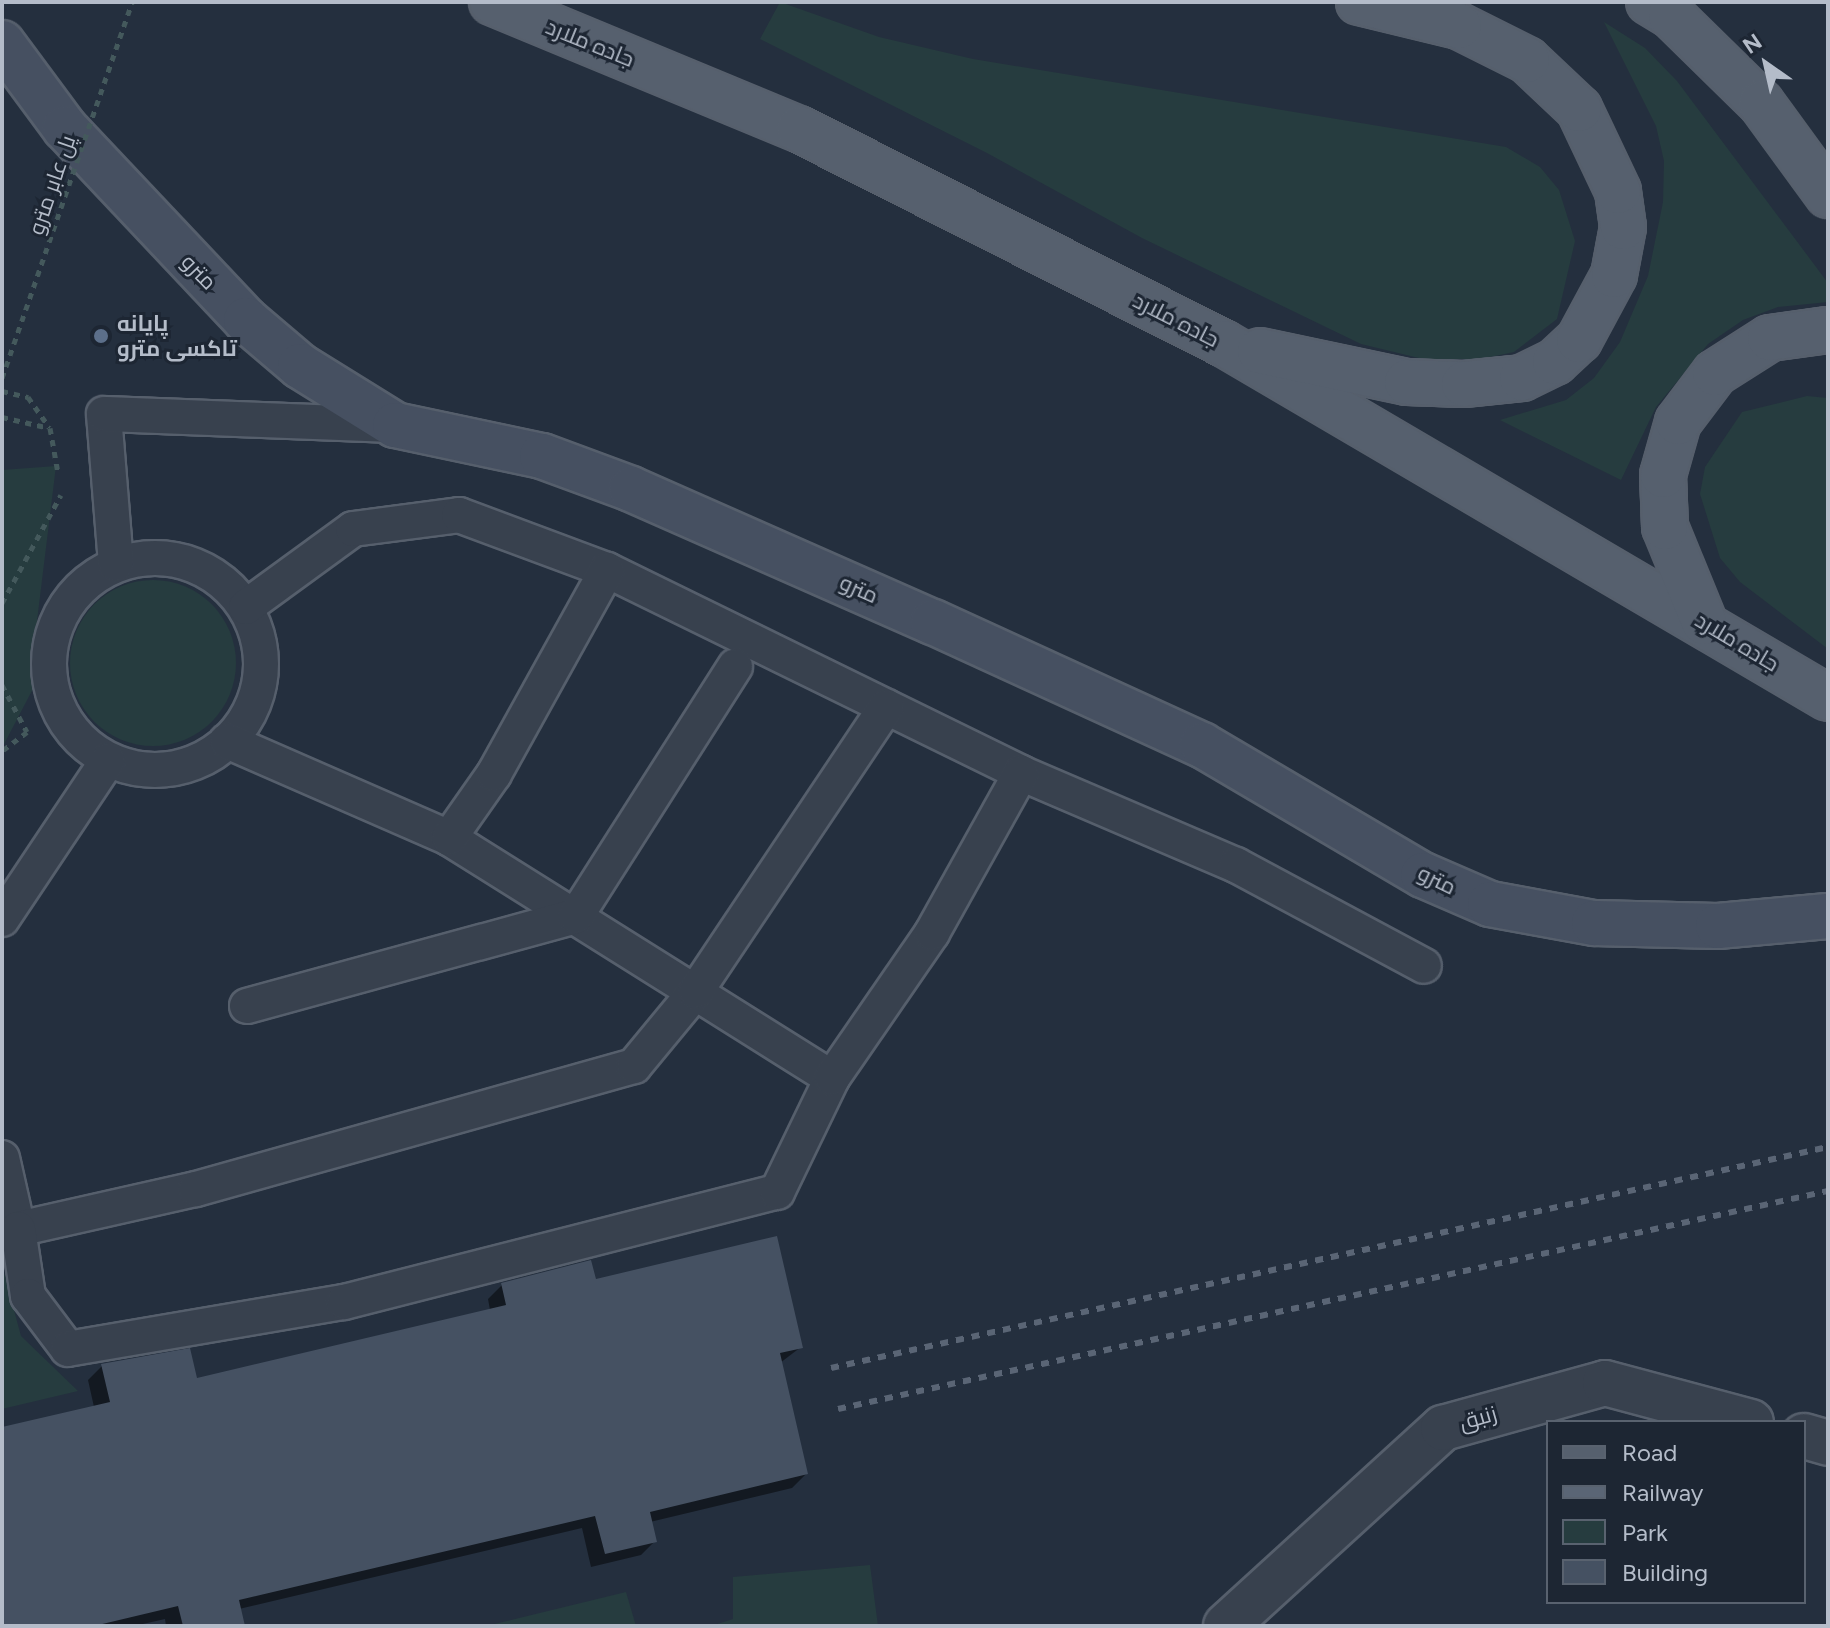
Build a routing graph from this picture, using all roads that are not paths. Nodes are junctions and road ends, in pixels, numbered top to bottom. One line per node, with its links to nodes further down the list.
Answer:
1 (492, 2): 7 (main road, جاده ملارد)
2 (1359, 2): 7 (main road)
3 (1649, 2): 5 (main road)
4 (2, 43): 8 (street, مترو)
5 (1828, 195)
6 (1828, 330): 12 (main road)
7 (1223, 343): 12 (main road, جاده ملارد)
8 (395, 425): 9 (lane); 21 (street, مترو)
9 (116, 564): 11 (lane); 17 (lane)
10 (607, 570): 11 (lane); 15 (lane); 19 (lane)
11 (246, 607): 16 (lane)
12 (1704, 622): 14 (main road, جاده ملارد)
13 (735, 666): 20 (lane)
14 (1828, 698)
15 (886, 707): 18 (lane); 24 (lane)
16 (227, 741): 17 (lane); 19 (lane)
17 (108, 760): 22 (lane)
18 (1021, 773): 23 (lane); 26 (lane)
19 (449, 838): 20 (lane)
20 (576, 916): 24 (lane); 25 (lane)
21 (1828, 916)
22 (2, 919)
23 (1424, 966)
24 (696, 991): 26 (lane); 28 (lane)
25 (247, 1006)
26 (832, 1078): 28 (lane)
27 (2, 1158): 28 (lane)
28 (18, 1229)
29 (1744, 1420): 32 (street, زنبق)
30 (1806, 1437): 31 (street)
31 (1828, 1443)
32 (1226, 1626)

